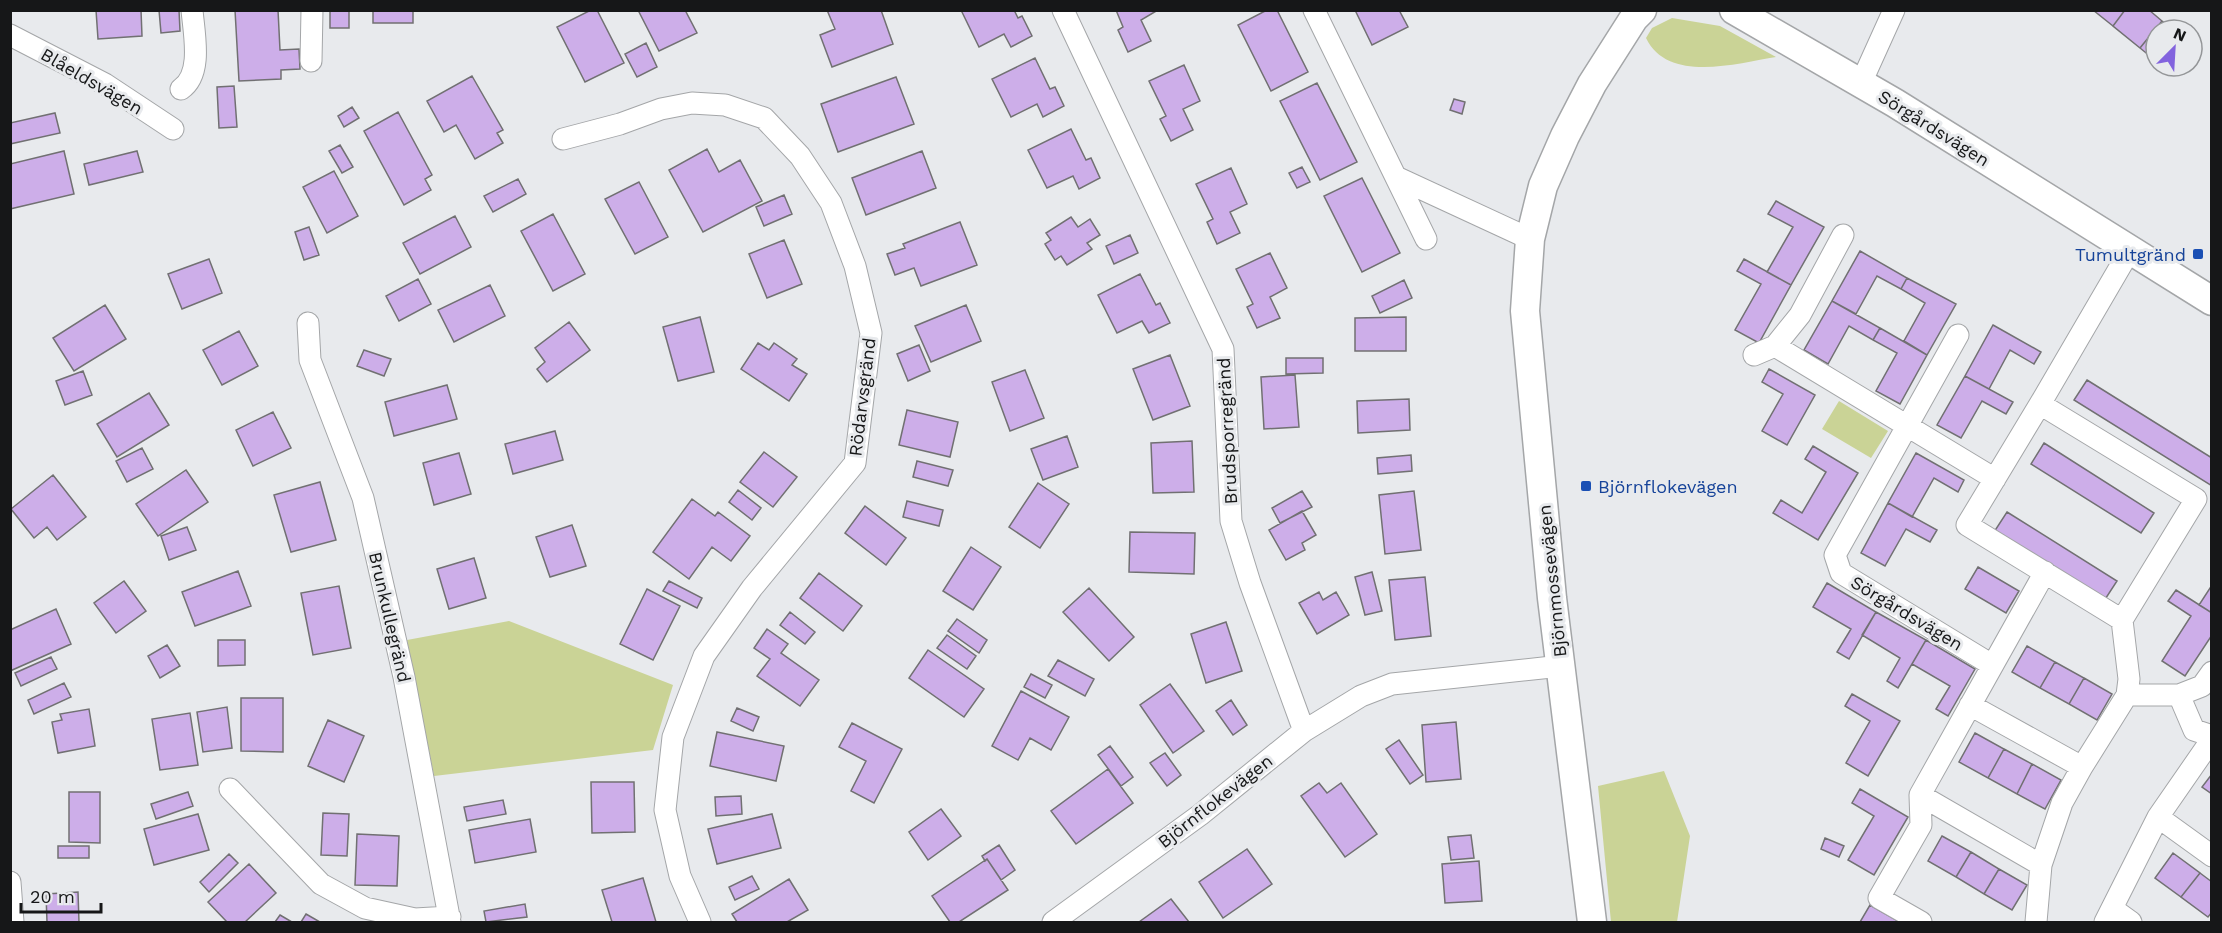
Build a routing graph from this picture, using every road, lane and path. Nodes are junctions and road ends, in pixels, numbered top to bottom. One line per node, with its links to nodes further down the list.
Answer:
1 (192, 10): 11 (street)
2 (312, 10): 9 (street)
3 (1063, 10): 35 (street, Brudsporregränd)
4 (1314, 10): 14 (street)
5 (1734, 10): 10 (street, Sörgårdsvägen)
6 (1894, 10): 10 (street)
7 (1638, 14): 17 (street, Björnmossevägen)
8 (10, 35): 12 (street, Blåeldsvägen)
9 (311, 61)
10 (1861, 83): 18 (street, Sörgårdsvägen)
11 (180, 89)
12 (172, 129)
13 (562, 139): 47 (street, Rödarvsgränd)
14 (1396, 177): 16 (street); 17 (street)
15 (1844, 236): 22 (street)
16 (1426, 239)
17 (1530, 240): 30 (street, Björnmossevägen)
18 (2130, 250): 19 (street, Sörgårdsvägen); 24 (street)
19 (2211, 301)
20 (308, 323): 45 (street, Brunkullegränd)
21 (1958, 335): 25 (street, Sörgårdsvägen)
22 (1775, 346): 23 (street); 25 (street)
23 (1754, 355)
24 (2040, 404): 26 (street); 28 (street)
25 (1907, 426): 26 (street); 29 (street, Sörgårdsvägen)
26 (1995, 479): 27 (street)
27 (2045, 573): 28 (street); 29 (street)
28 (2122, 620): 32 (street)
29 (1992, 665): 34 (street)
30 (1561, 666): 35 (street, Björnflokevägen); 49 (street, Björnmossevägen)
31 (2211, 672): 33 (street)
32 (2127, 695): 33 (street); 37 (street)
33 (2178, 695): 36 (street)
34 (1970, 705): 37 (street); 39 (street)
35 (1304, 731): 48 (street, Björnflokevägen)
36 (2211, 738): 40 (street)
37 (2082, 767): 42 (street)
38 (230, 789): 45 (street, Brunkullegränd)
39 (1920, 795): 42 (street); 50 (street)
40 (2158, 817): 41 (street); 44 (street)
41 (2211, 856)
42 (2042, 865): 51 (street)
43 (10, 882): 46 (street)
44 (2109, 916): 52 (street)
45 (450, 920)
46 (13, 922)
47 (700, 922)
48 (1053, 922)
49 (1592, 922)
50 (1921, 922)
51 (2036, 922)
52 (2131, 922)

